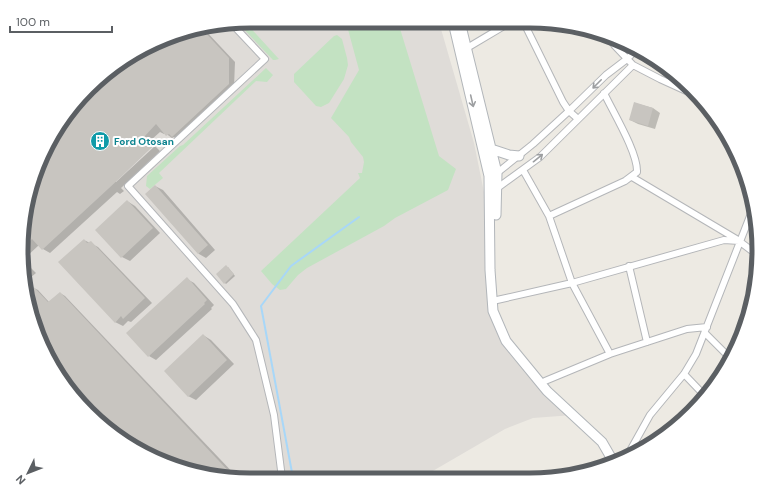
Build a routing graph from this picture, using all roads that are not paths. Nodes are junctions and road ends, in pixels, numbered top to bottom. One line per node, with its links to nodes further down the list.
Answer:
1 (236, 28): 38 (street)
2 (454, 28): 37 (main road, one-way to 37)
3 (462, 28): 7 (main road)
4 (501, 28): 7 (street)
5 (526, 28): 13 (street)
6 (615, 45): 9 (street)
7 (467, 48): 15 (main road)
8 (633, 53): 9 (street)
9 (627, 59): 10 (street); 13 (street, one-way to 13)
10 (633, 65): 11 (street); 12 (street)
11 (683, 90)
12 (604, 93): 14 (street); 19 (street)
13 (569, 111): 14 (street); 16 (street)
14 (578, 119): 17 (street, one-way to 14)
15 (491, 149): 16 (main road); 18 (main road)
16 (519, 156): 18 (street)
17 (523, 170): 20 (street); 21 (street)
18 (497, 173): 20 (main road)
19 (632, 177): 21 (street); 23 (street)
20 (496, 190): 27 (main road)
21 (549, 216): 26 (street)
22 (749, 216): 23 (street)
23 (739, 241): 24 (street); 25 (street); 28 (street)
24 (752, 251)
25 (629, 266): 26 (street); 29 (street)
26 (572, 283): 27 (street); 30 (street)
27 (497, 300): 33 (main road)
28 (706, 330): 29 (street); 31 (street); 32 (street)
29 (647, 342): 30 (street)
30 (610, 354): 33 (street)
31 (726, 354)
32 (684, 374): 34 (street); 35 (street)
33 (545, 381): 36 (main road)
34 (701, 392)
35 (632, 448)
36 (616, 456)
37 (611, 457)
38 (281, 473)

